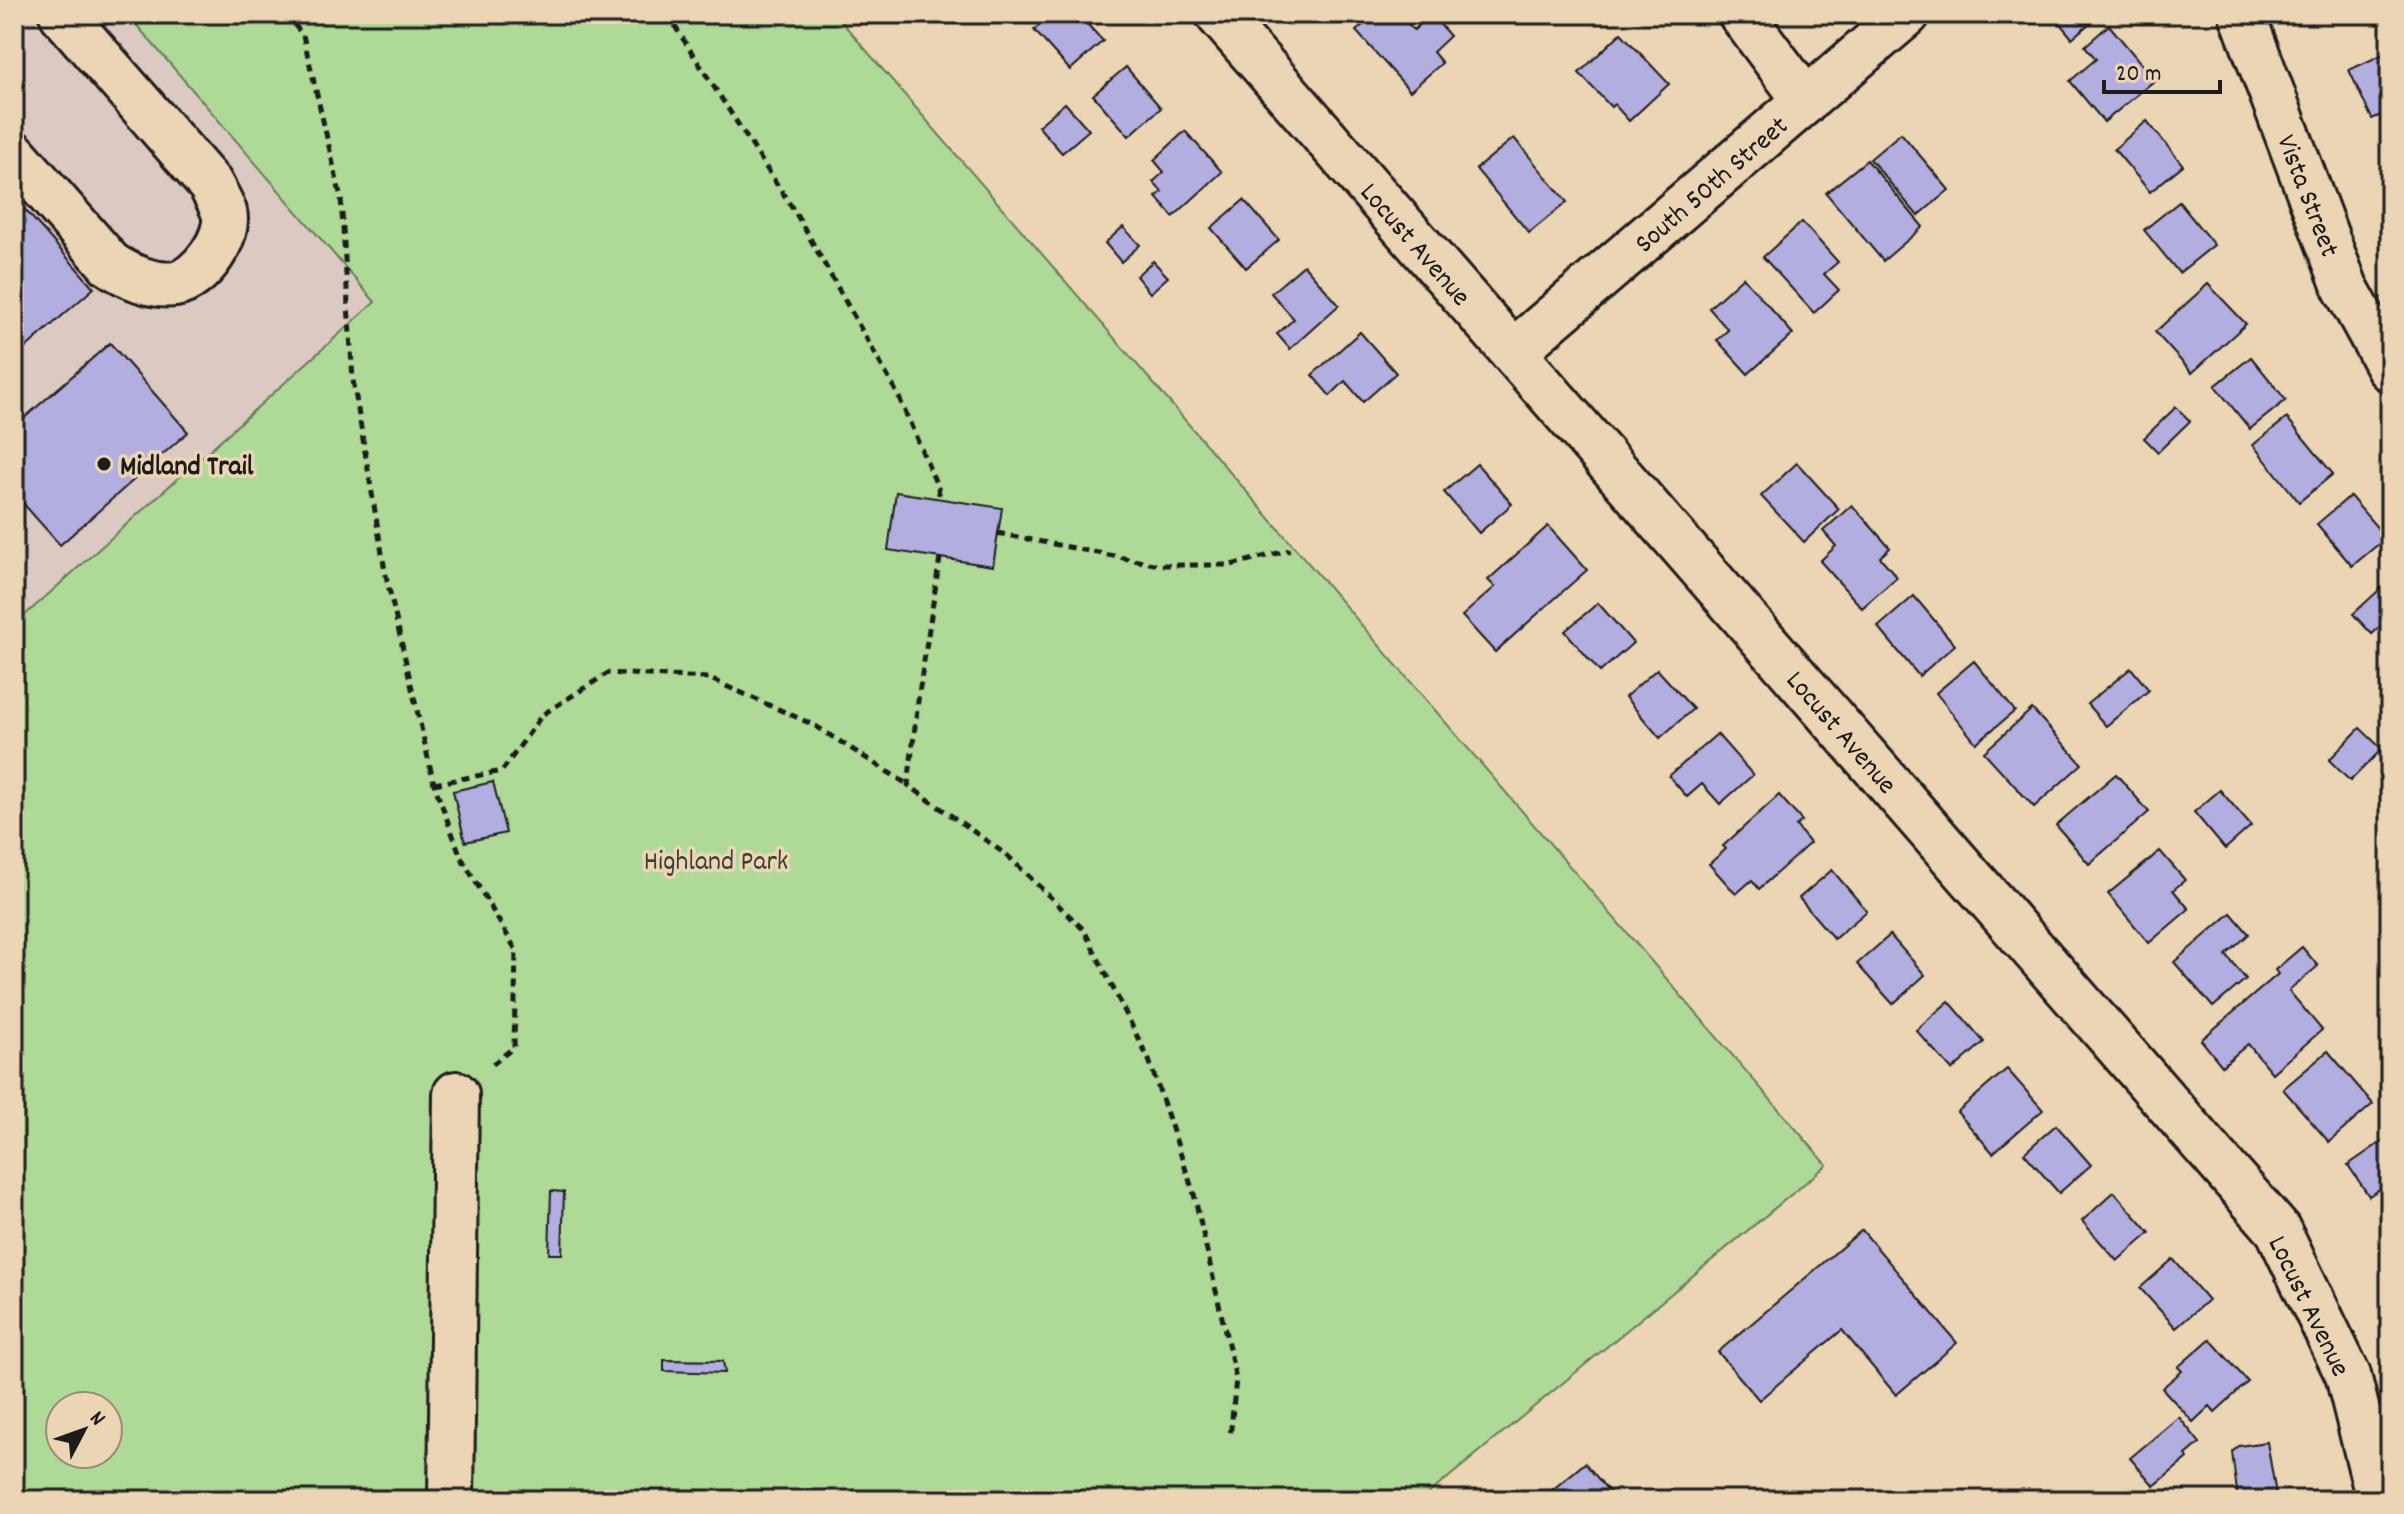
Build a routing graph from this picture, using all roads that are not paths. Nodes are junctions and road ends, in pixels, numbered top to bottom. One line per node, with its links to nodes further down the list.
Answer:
1 (62, 14): 7 (street)
2 (1218, 14): 8 (street, Locust Avenue)
3 (1741, 14): 6 (street)
4 (1907, 14): 6 (street, South 50th Street)
5 (2242, 14): 9 (street, Vista Street)
6 (1806, 101): 8 (street, South 50th Street)
7 (14, 154)
8 (1513, 352): 12 (street, Locust Avenue)
9 (2390, 369)
10 (456, 1094): 11 (street)
11 (451, 1500)
12 (2379, 1500)

